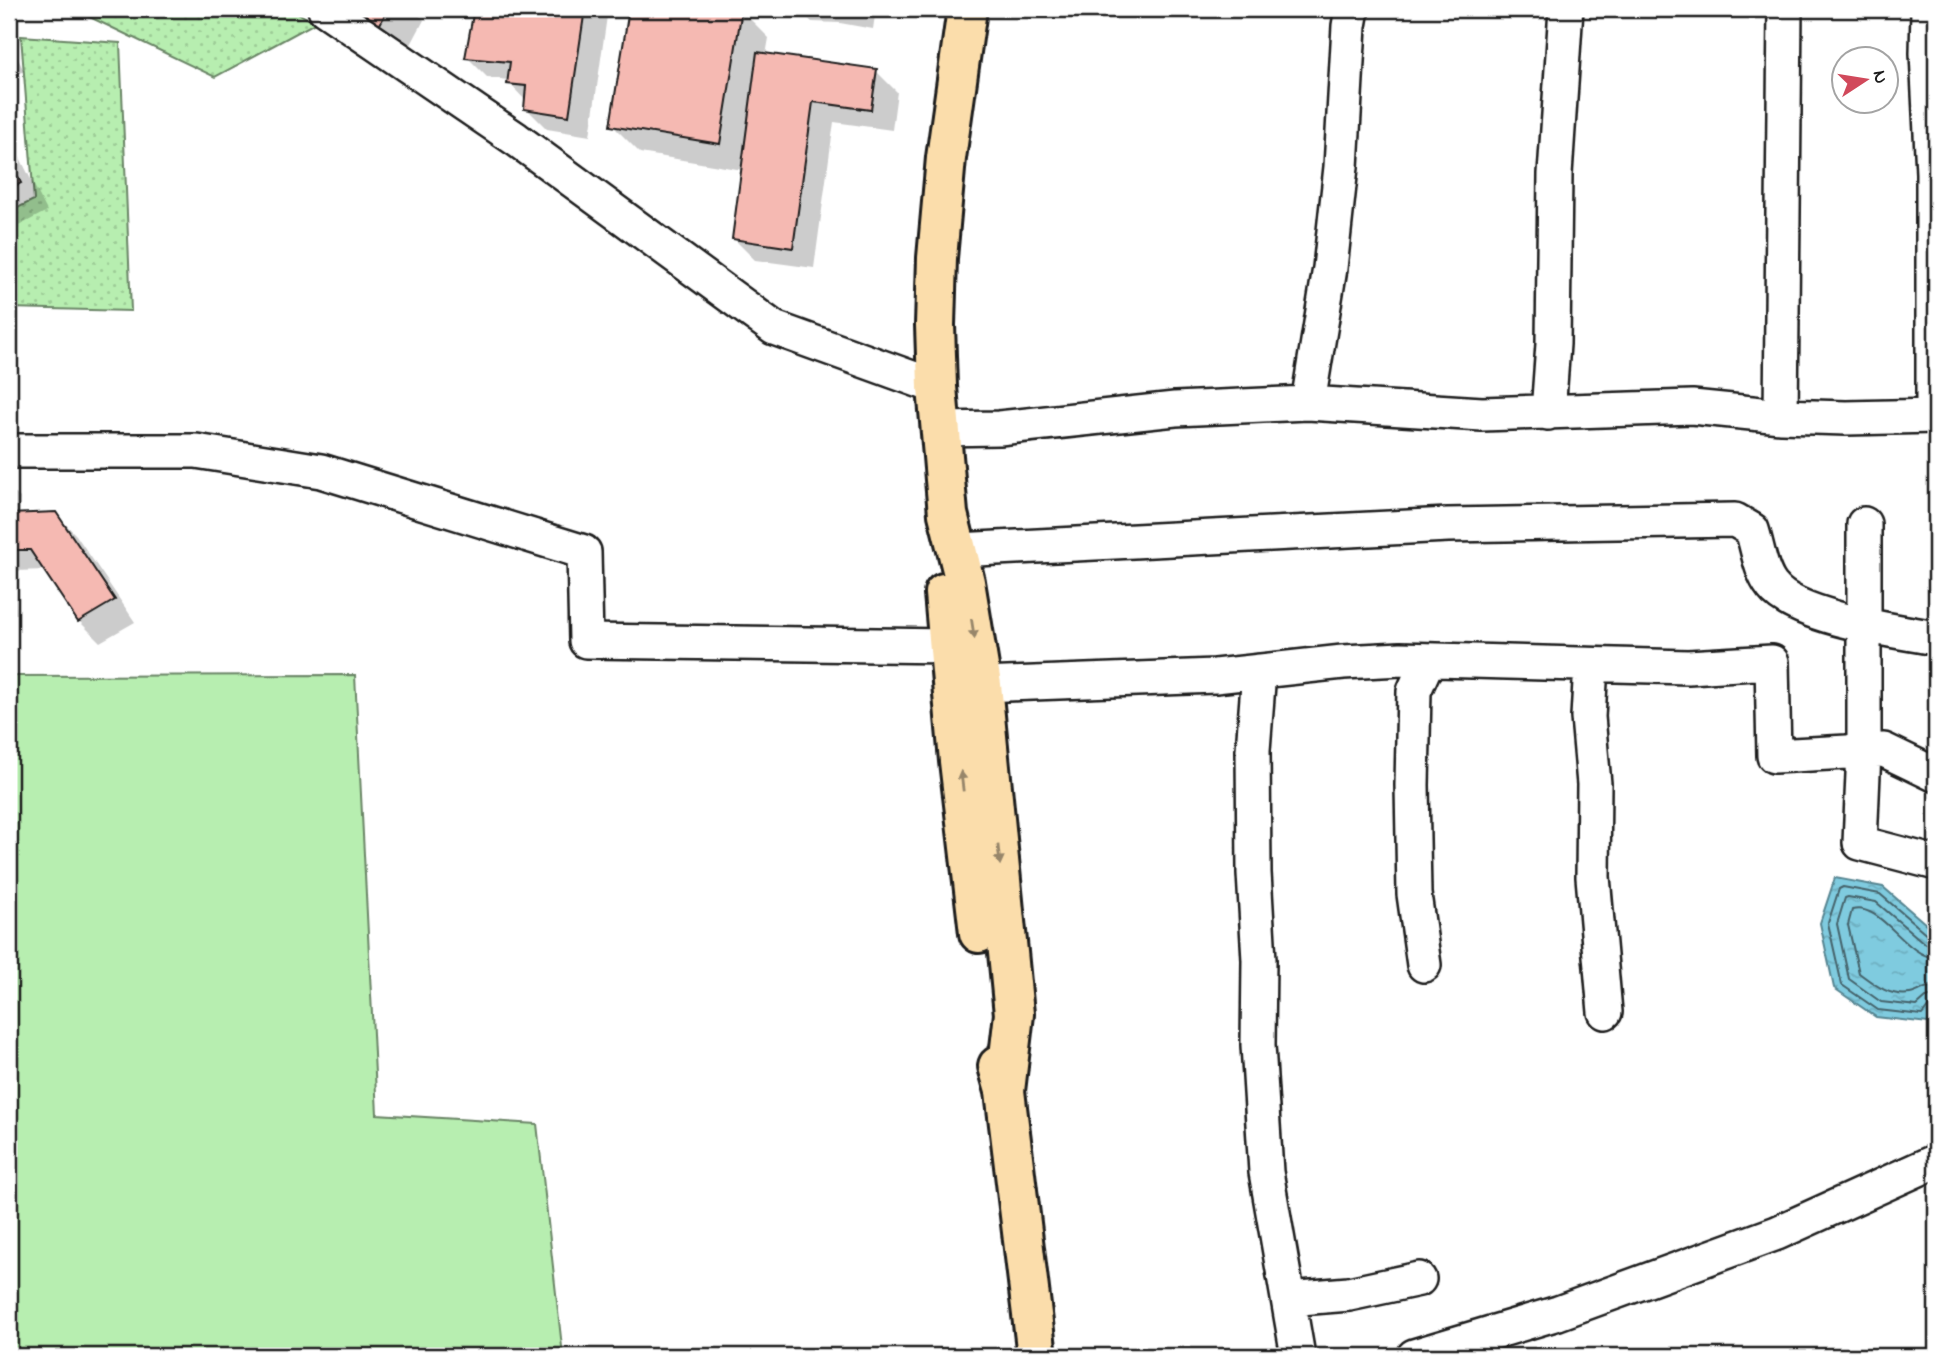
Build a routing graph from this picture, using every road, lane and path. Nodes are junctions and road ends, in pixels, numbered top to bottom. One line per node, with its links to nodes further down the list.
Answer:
1 (325, 9): 7 (street)
2 (967, 9): 7 (main road)
3 (1352, 9): 8 (street)
4 (1566, 9): 9 (street)
5 (1785, 9): 10 (street)
6 (1928, 9): 11 (street)
7 (937, 387): 12 (main road)
8 (1308, 403): 9 (street); 12 (street)
9 (1548, 413): 10 (street)
10 (1781, 416): 11 (street)
11 (1935, 416)
12 (941, 429): 15 (main road)
13 (9, 451): 18 (street)
14 (1864, 524): 16 (street)
15 (953, 532): 16 (street); 18 (main road); 22 (main road, one-way to 22)
16 (1863, 626): 17 (street); 23 (street)
17 (1936, 638)
18 (948, 646): 28 (main road, one-way to 18)
19 (1428, 660): 20 (street); 21 (street); 26 (street)
20 (1591, 664): 23 (street); 27 (street)
21 (1259, 671): 22 (street); 31 (street)
22 (982, 685): 28 (main road, one-way to 28)
23 (1864, 751): 24 (street); 25 (street)
24 (1936, 775)
25 (1936, 863)
26 (1424, 965)
27 (1605, 1012)
28 (1004, 1091): 32 (main road)
29 (1936, 1161): 34 (street)
30 (1419, 1279): 31 (street)
31 (1287, 1299): 33 (street)
32 (1037, 1356)
33 (1298, 1356)
34 (1414, 1356)

